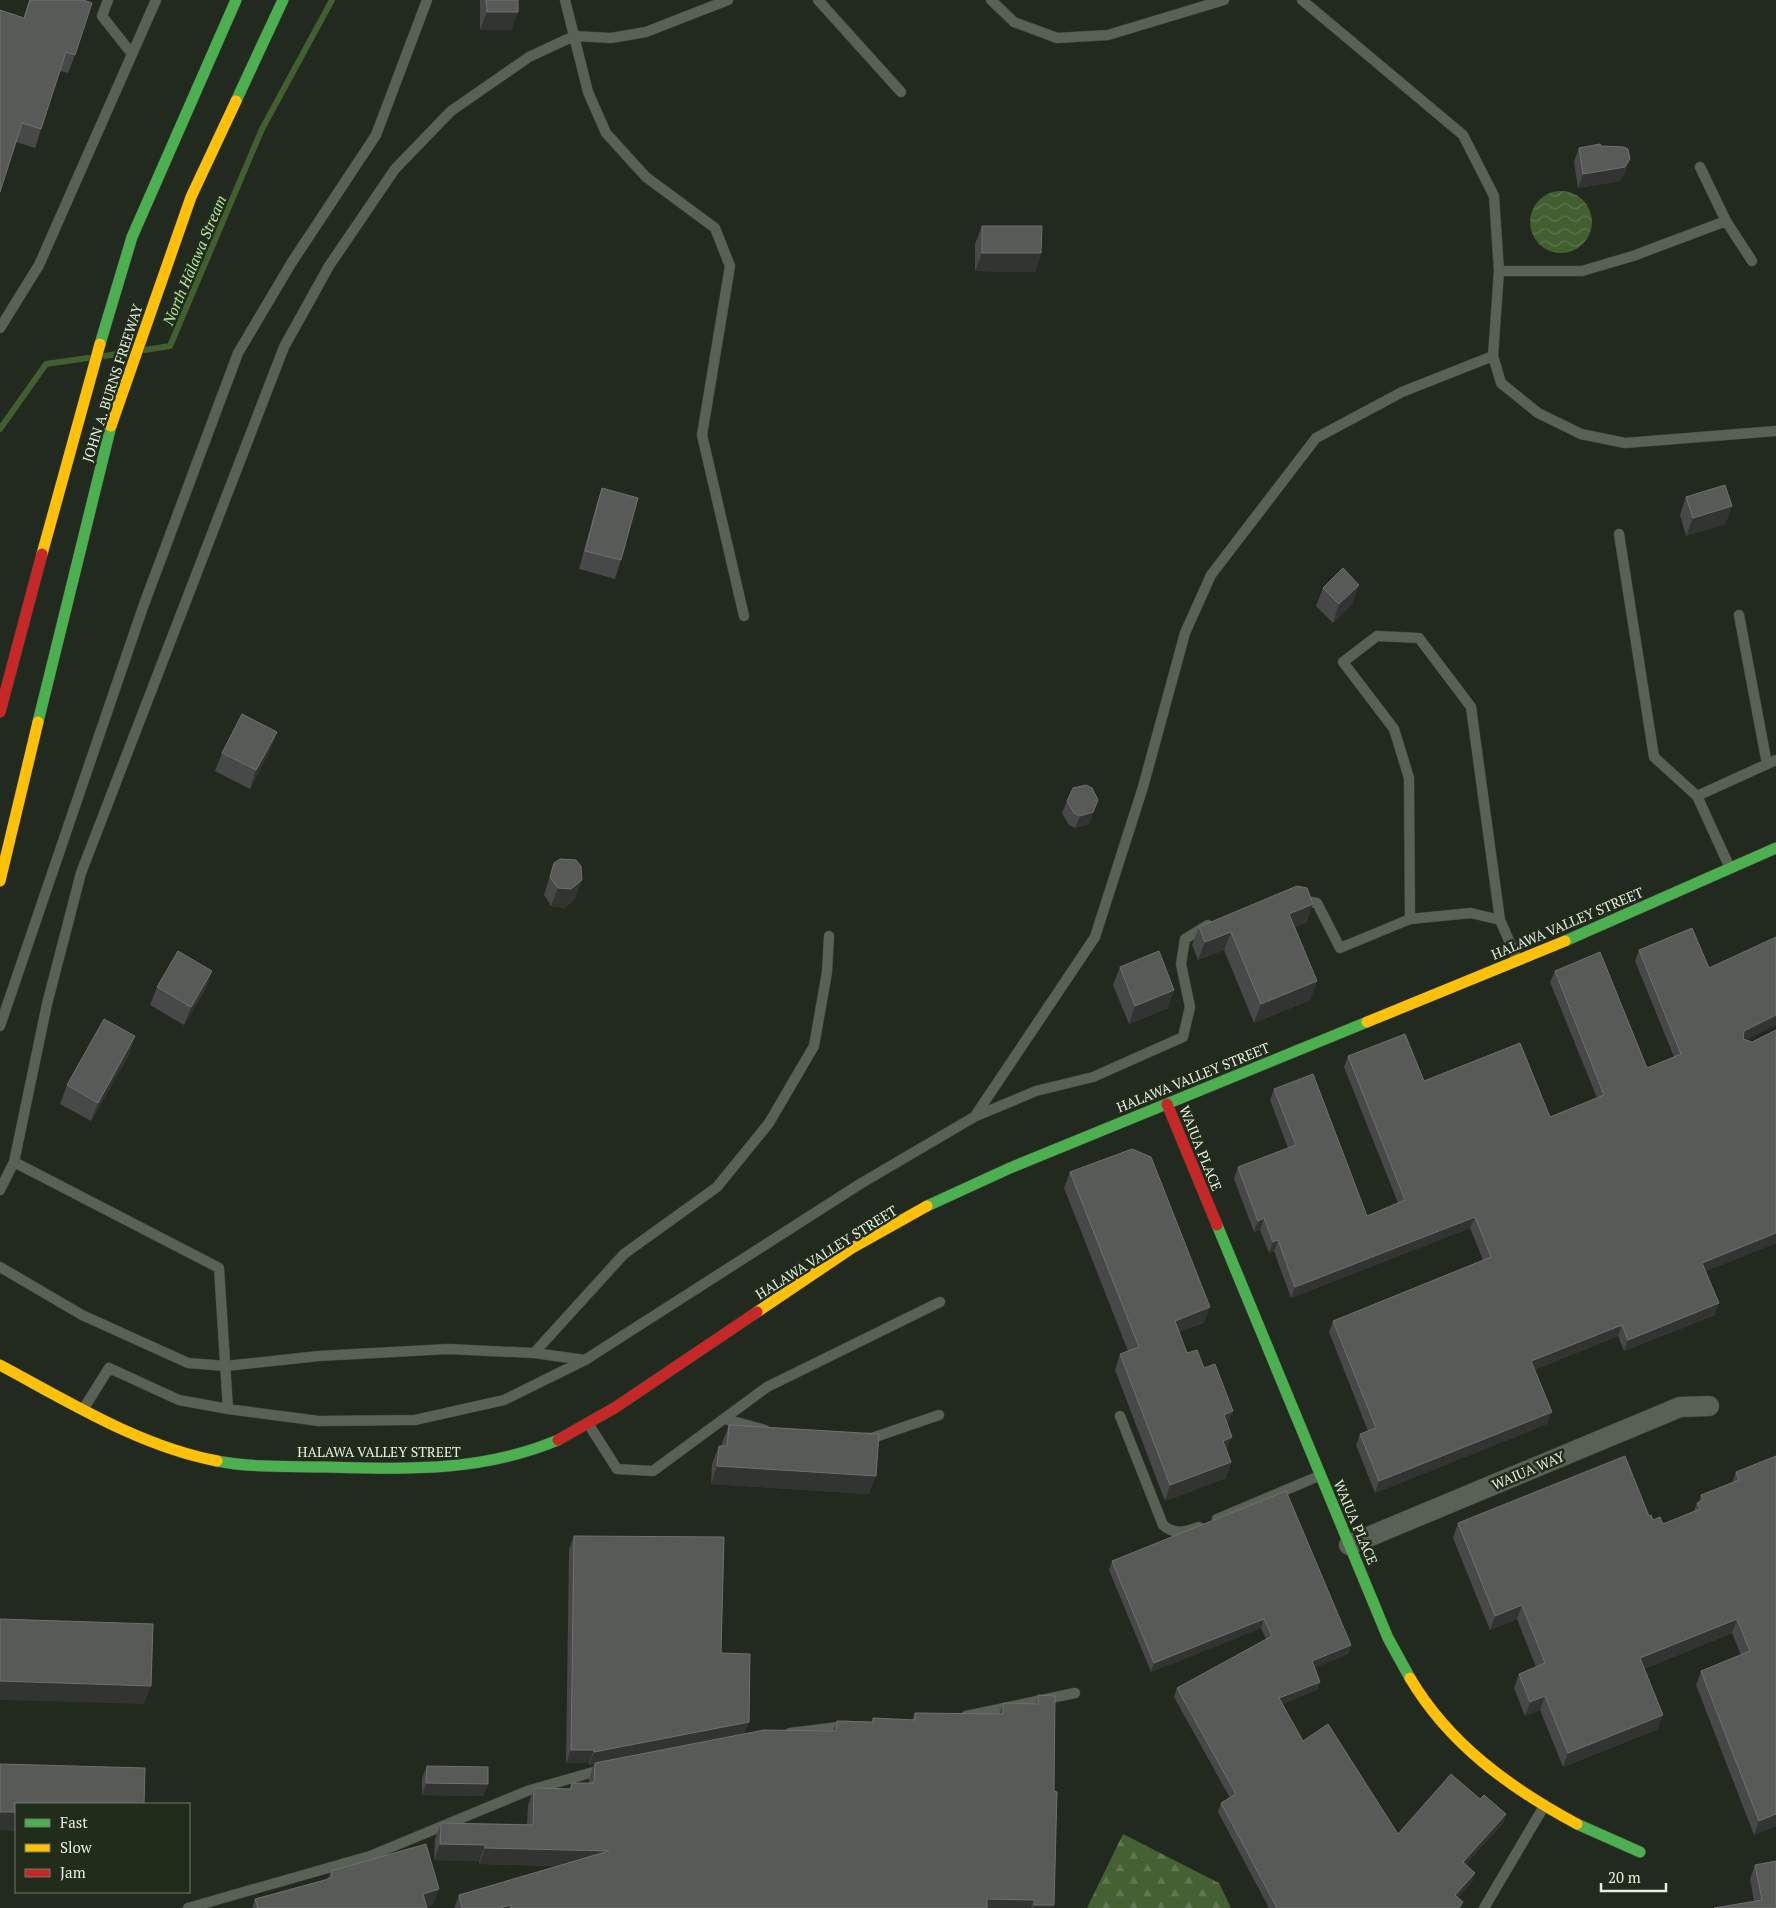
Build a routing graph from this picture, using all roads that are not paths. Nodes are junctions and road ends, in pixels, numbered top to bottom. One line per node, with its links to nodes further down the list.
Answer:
1 (108, 0): 13 (lane)
2 (156, 0): 13 (lane)
3 (236, 0): 25 (main road, JOHN A. BURNS FREEWAY)
4 (282, 0): 30 (main road, JOHN A. BURNS FREEWAY)
5 (427, 0): 37 (lane)
6 (565, 0): 12 (lane)
7 (728, 0): 12 (lane)
8 (818, 0): 14 (lane)
9 (991, 0): 10 (lane)
10 (1224, 0)
11 (1302, 0): 18 (lane)
12 (574, 36): 23 (lane); 40 (lane)
13 (132, 54): 19 (lane)
14 (901, 92)
15 (1700, 167): 16 (lane)
16 (1726, 221): 17 (lane); 18 (lane)
17 (1752, 261)
18 (1498, 271): 20 (lane)
19 (0, 328)
20 (1493, 356): 21 (lane); 39 (lane)
21 (1776, 431)
22 (1619, 534): 27 (lane)
23 (744, 616)
24 (1739, 616): 26 (lane)
25 (0, 712)
26 (1772, 762): 27 (lane)
27 (1697, 796): 29 (lane)
28 (1776, 848): 29 (main road, HALAWA VALLEY STREET)
29 (1731, 869): 36 (main road, HALAWA VALLEY STREET)
30 (0, 881)
31 (1287, 897): 32 (lane)
32 (1410, 919): 34 (lane); 34 (lane)
33 (1220, 920): 39 (lane)
34 (1500, 920): 36 (lane)
35 (829, 936): 44 (lane)
36 (1517, 960): 38 (main road, HALAWA VALLEY STREET)
37 (0, 1026)
38 (1167, 1104): 54 (main road, HALAWA VALLEY STREET); 57 (main road, WAIUA PLACE)
39 (974, 1117): 45 (lane)
40 (14, 1162): 41 (lane); 47 (lane)
41 (0, 1190)
42 (0, 1267): 47 (lane)
43 (940, 1302): 53 (lane)
44 (534, 1353): 45 (lane); 47 (lane)
45 (585, 1360): 50 (lane)
46 (0, 1365): 49 (main road, HALAWA VALLEY STREET)
47 (226, 1366): 50 (lane)
48 (1709, 1406): 58 (street, WAIUA WAY)
49 (83, 1409): 50 (lane); 54 (main road, HALAWA VALLEY STREET)
50 (228, 1409)
51 (939, 1415): 56 (lane)
52 (1120, 1416): 57 (lane)
53 (725, 1419): 54 (lane); 55 (lane)
54 (589, 1424)
55 (779, 1433)
56 (853, 1437)
57 (1320, 1476): 58 (main road, WAIUA PLACE)
58 (1349, 1545): 64 (main road, WAIUA PLACE)
59 (1075, 1692): 60 (lane)
60 (959, 1717)
61 (853, 1726): 62 (lane)
62 (778, 1735)
63 (612, 1767): 66 (lane)
64 (1544, 1807): 65 (main road, WAIUA PLACE); 67 (lane)
65 (1640, 1852)
66 (188, 1908)
67 (1484, 1908)

